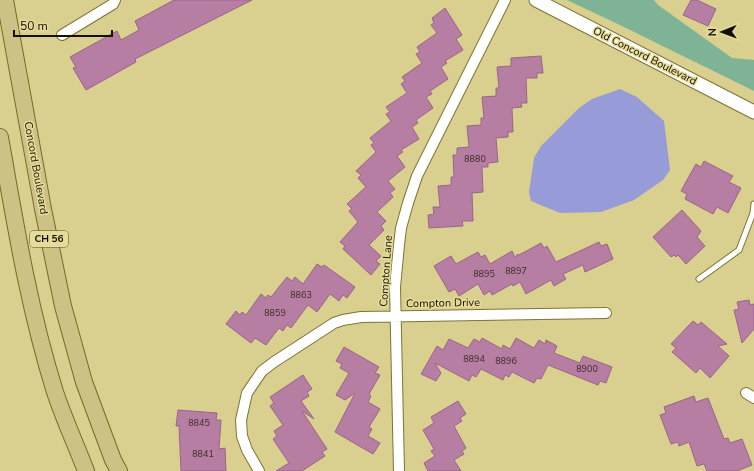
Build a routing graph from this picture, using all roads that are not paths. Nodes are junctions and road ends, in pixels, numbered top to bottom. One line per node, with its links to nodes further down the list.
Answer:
1 (5, 0): 13 (main road, Concord Boulevard / CH 56)
2 (115, 0): 5 (street)
3 (505, 0): 11 (street, Compton Lane)
4 (536, 0): 6 (street, Old Concord Boulevard)
5 (62, 35)
6 (754, 112)
7 (0, 137): 12 (main road, CH 56)
8 (754, 204): 9 (lane)
9 (699, 279)
10 (606, 313): 11 (street, Compton Drive)
11 (396, 316): 14 (street, Compton Drive); 15 (street, Compton Lane)
12 (86, 471)
13 (119, 471)
14 (259, 471)
15 (399, 471)

